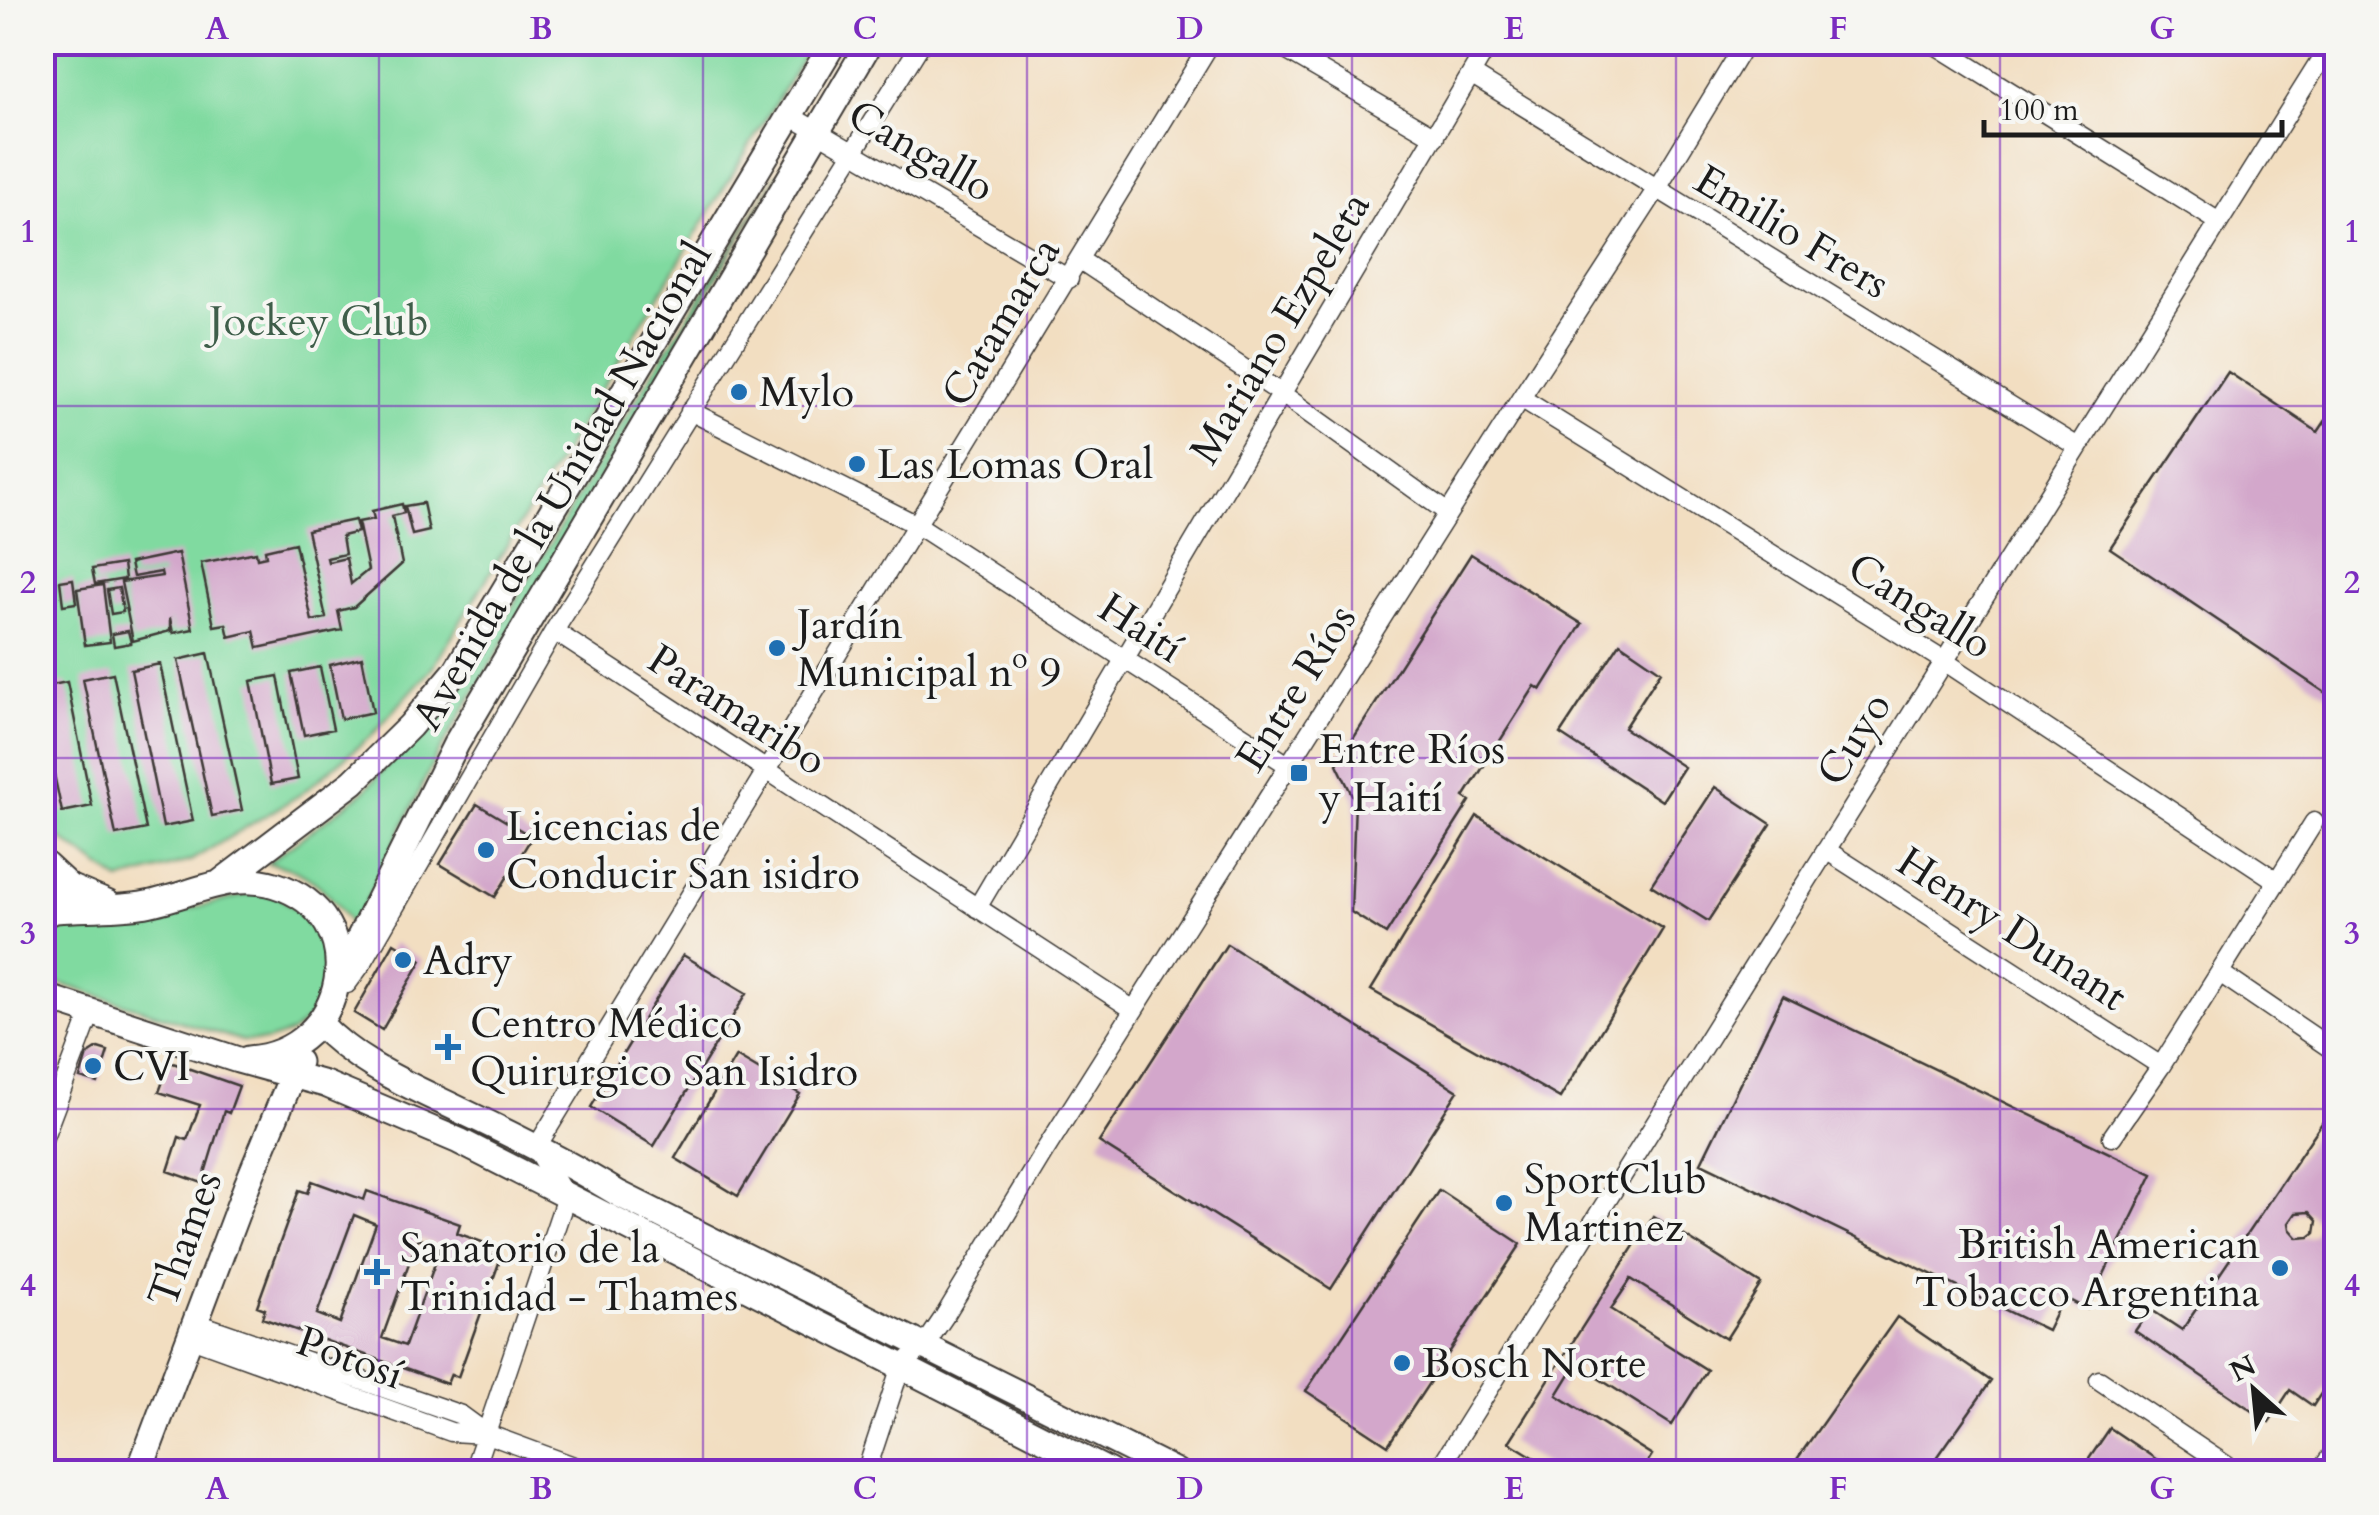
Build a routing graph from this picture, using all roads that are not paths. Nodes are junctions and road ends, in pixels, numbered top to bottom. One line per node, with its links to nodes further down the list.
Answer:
1 (834, 42): 11 (main road, Avenida de la Unidad Nacional)
2 (870, 42): 12 (main road, Avenida de la Unidad Nacional)
3 (922, 42): 14 (street)
4 (1211, 42): 17 (street, Catamarca)
5 (1272, 42): 13 (street)
6 (1490, 42): 10 (street, Mariano Ezpeleta)
7 (1746, 42): 15 (street, Entre Ríos)
8 (1931, 42): 16 (street)
9 (2332, 47): 16 (street, Cuyo)
10 (1471, 74): 13 (street, Mariano Ezpeleta); 15 (street, Emilio Frers)
11 (789, 115): 12 (street, Cangallo); 33 (main road, Avenida de la Unidad Nacional)
12 (816, 131): 14 (street, Cangallo); 41 (main road, Avenida de la Unidad Nacional)
13 (1435, 137): 19 (street, Mariano Ezpeleta)
14 (854, 152): 18 (street, Cangallo); 21 (street)
15 (1656, 190): 20 (street, Entre Ríos); 22 (street, Emilio Frers)
16 (2220, 222): 22 (street, Cuyo)
17 (1080, 260): 18 (street, Catamarca); 19 (street)
18 (1068, 279): 24 (street, Catamarca)
19 (1282, 394): 23 (street); 26 (street, Mariano Ezpeleta)
20 (1521, 398): 23 (street, Entre Ríos); 27 (street, Cangallo)
21 (690, 410): 24 (street, Haití); 25 (street)
22 (2078, 447): 27 (street, Cuyo)
23 (1448, 513): 28 (street, Entre Ríos)
24 (919, 526): 26 (street, Haití); 29 (street, Catamarca)
25 (554, 632): 29 (street, Paramaribo); 45 (street)
26 (1124, 660): 28 (street, Haití); 38 (street, Mariano Ezpeleta)
27 (1944, 661): 31 (street, Cuyo); 34 (street, Cangallo)
28 (1288, 765): 44 (street, Entre Ríos)
29 (764, 770): 38 (street, Paramaribo); 52 (street, Catamarca)
30 (2314, 822): 34 (street)
31 (1826, 850): 48 (street, Henry Dunant); 66 (street, Cuyo)
32 (42, 862): 36 (main road)
33 (221, 882): 37 (main road); 41 (main road)
34 (2277, 882): 40 (street)
35 (42, 885): 36 (main road)
36 (70, 888): 37 (main road)
37 (116, 907): 39 (main road)
38 (977, 908): 44 (street, Paramaribo)
39 (42, 914)
40 (2220, 974): 46 (street); 48 (street)
41 (339, 979): 45 (main road, Avenida de la Unidad Nacional)
42 (42, 996): 43 (main road)
43 (92, 1010): 47 (main road); 51 (street)
44 (1134, 1010): 55 (street, Entre Ríos)
45 (318, 1023): 47 (main road); 49 (main road, Thames); 52 (main road)
46 (2336, 1052)
47 (238, 1060): 49 (main road)
48 (2161, 1066): 50 (street)
49 (292, 1076): 53 (main road); 54 (main road, Thames)
50 (2112, 1137)
51 (42, 1142)
52 (536, 1148): 53 (street); 55 (main road)
53 (566, 1196): 56 (main road); 58 (street)
54 (194, 1330): 58 (street, Potosí); 60 (main road, Thames)
55 (925, 1346): 56 (street, Entre Ríos); 65 (main road)
56 (901, 1366): 63 (street); 64 (main road)
57 (2099, 1380): 67 (street)
58 (487, 1434): 61 (street); 62 (street, Potosí)
59 (2336, 1449): 68 (street)
60 (139, 1472)
61 (473, 1472)
62 (590, 1472)
63 (866, 1472)
64 (1109, 1472)
65 (1176, 1472)
66 (1437, 1472)
67 (2236, 1472)
68 (2320, 1472)

